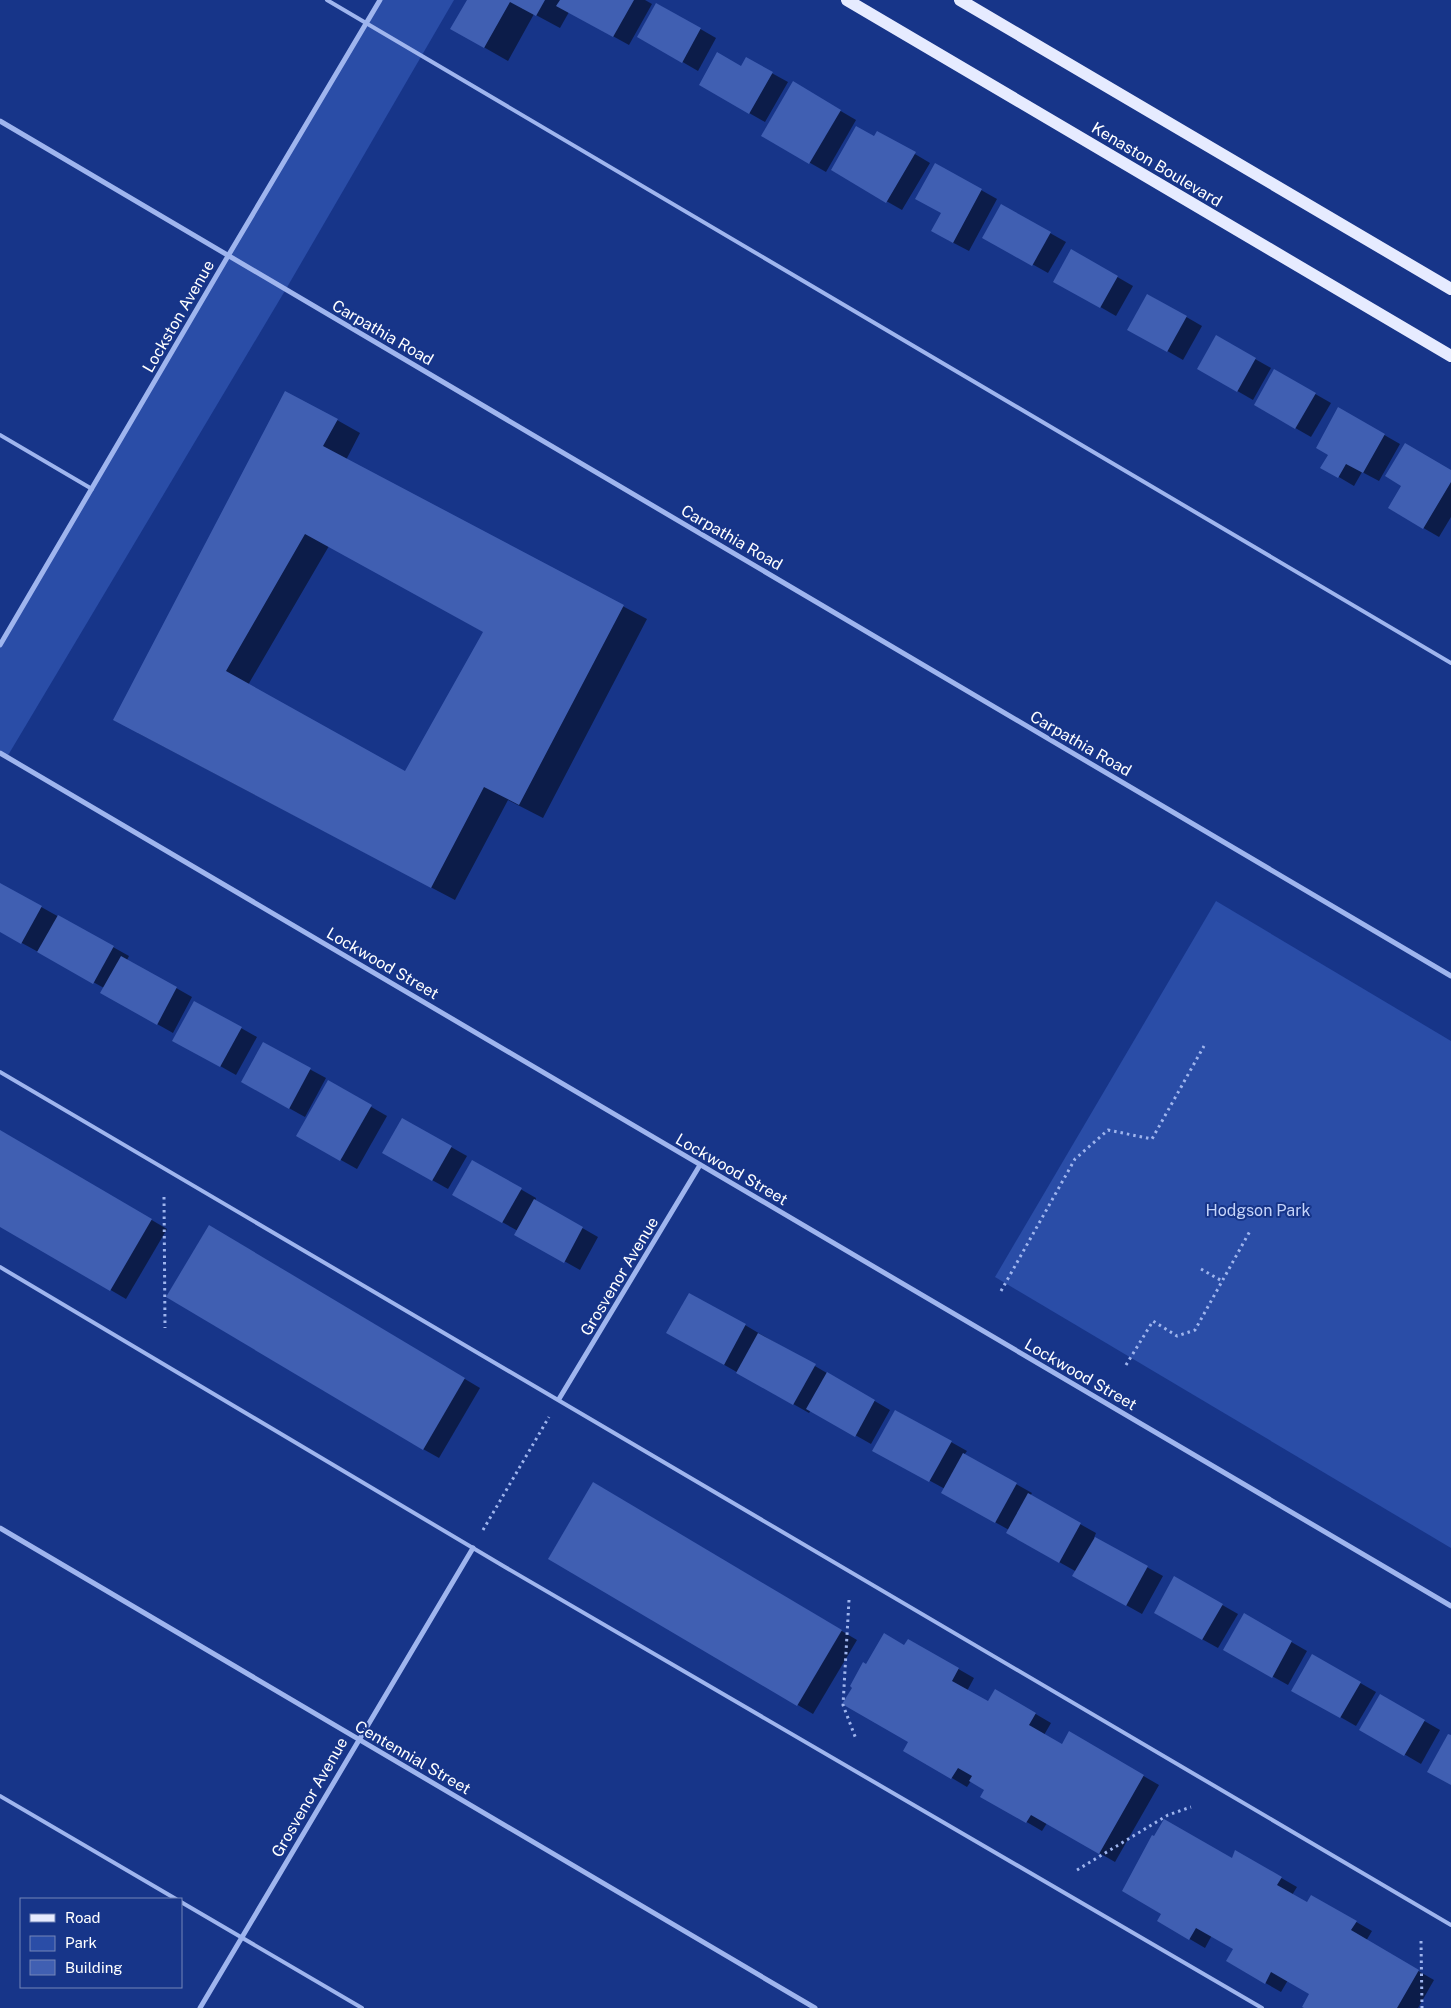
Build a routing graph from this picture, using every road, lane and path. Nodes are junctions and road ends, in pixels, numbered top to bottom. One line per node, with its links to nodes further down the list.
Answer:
1 (327, 0): 5 (lane)
2 (380, 0): 5 (street, Lockston Avenue)
3 (847, 0): 9 (main road, Kenaston Boulevard)
4 (960, 0): 8 (main road)
5 (366, 23): 7 (street, Lockston Avenue); 13 (lane)
6 (0, 121): 7 (street, Carpathia Road)
7 (228, 256): 11 (street, Lockston Avenue); 15 (street, Carpathia Road)
8 (1451, 289)
9 (1451, 356)
10 (0, 435): 11 (lane)
11 (92, 489): 12 (street, Lockston Avenue)
12 (0, 645)
13 (1451, 663)
14 (0, 753): 18 (street, Lockwood Street)
15 (1451, 976)
16 (1204, 1046): 24 (path)
17 (0, 1072): 27 (lane)
18 (700, 1165): 27 (street, Grosvenor Avenue); 31 (street, Lockwood Street)
19 (164, 1197): 25 (path)
20 (1250, 1231): 23 (path)
21 (0, 1267): 29 (lane)
22 (1201, 1269): 23 (path)
23 (1222, 1281): 26 (path)
24 (1001, 1292)
25 (165, 1328)
26 (1126, 1365)
27 (559, 1400): 29 (path); 39 (lane)
28 (0, 1528): 32 (street, Centennial Street)
29 (473, 1548): 32 (street, Grosvenor Avenue); 45 (lane)
30 (849, 1600): 33 (path)
31 (1451, 1606)
32 (358, 1739): 40 (street, Grosvenor Avenue); 44 (street, Centennial Street)
33 (856, 1739)
34 (0, 1796): 37 (lane)
35 (1191, 1807): 36 (path)
36 (1077, 1870)
37 (174, 1898)
38 (182, 1903): 40 (lane)
39 (1451, 1925)
40 (241, 1937): 42 (street, Grosvenor Avenue); 43 (lane)
41 (1420, 1941): 46 (path)
42 (200, 2008)
43 (362, 2008)
44 (815, 2008)
45 (1262, 2008)
46 (1422, 2008)

